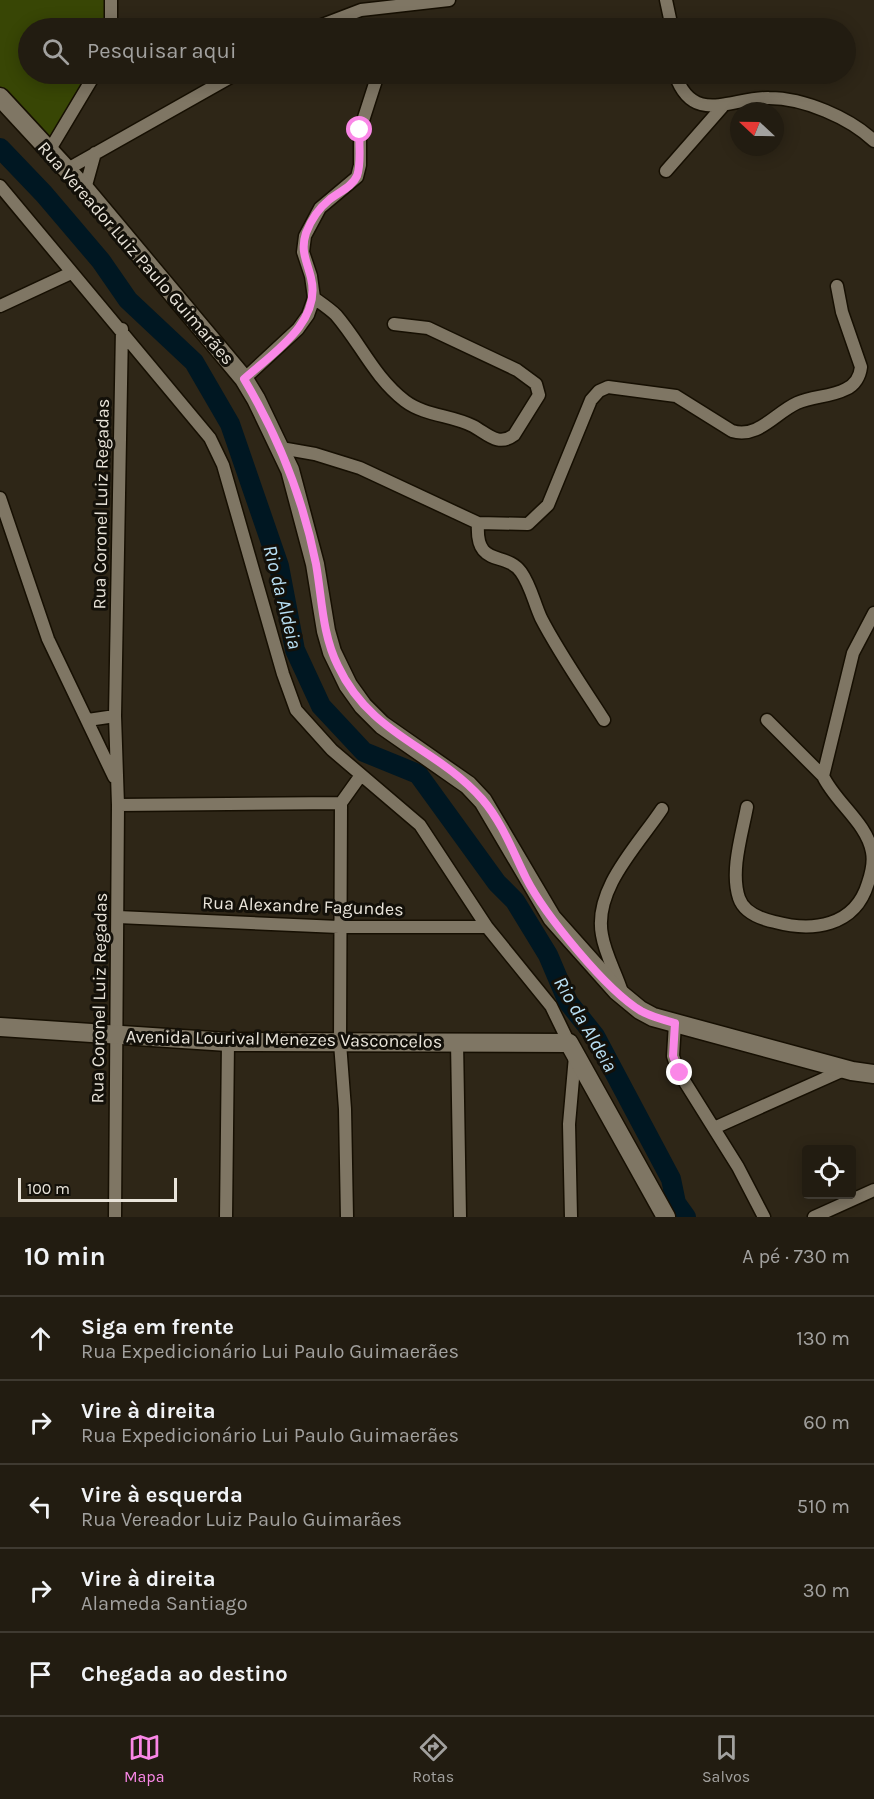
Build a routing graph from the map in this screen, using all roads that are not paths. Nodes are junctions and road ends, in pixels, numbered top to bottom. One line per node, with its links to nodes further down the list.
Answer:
1 (111, 0): 4 (street)
2 (449, 0): 5 (street)
3 (666, 0): 6 (street)
4 (111, 18)
5 (340, 18)
6 (670, 18)
7 (89, 84): 14 (street)
8 (218, 84): 15 (street)
9 (375, 84): 22 (street)
10 (681, 84): 12 (street)
11 (0, 97): 14 (street, Rua Vereador Luiz Paulo Guimarães)
12 (723, 106): 13 (street); 17 (street)
13 (874, 141)
14 (48, 151): 16 (street, Rua Vereador Luiz Paulo Guimarães)
15 (95, 153): 16 (street); 19 (street)
16 (66, 170): 19 (street, Rua Vereador Luiz Paulo Guimarães)
17 (666, 171)
18 (0, 186): 20 (street)
19 (85, 189): 26 (street, Rua Vereador Luiz Paulo Guimarães)
20 (71, 273): 23 (street); 25 (street)
21 (837, 286): 29 (street)
22 (314, 298): 24 (street); 26 (street)
23 (0, 306)
24 (394, 324)
25 (122, 330): 31 (street, Rua Coronel Luiz Regadas); 35 (street)
26 (244, 379): 27 (street, Rua Vereador Luiz Paulo Guimarães)
27 (281, 448): 29 (street); 45 (street, Rua Vereador Luiz Paulo Guimarães)
28 (0, 498): 32 (street, Rua Coronel Luiz Regadas)
29 (478, 523): 33 (street)
30 (874, 613): 36 (street)
31 (115, 716): 32 (street); 37 (street, Rua Coronel Luiz Regadas)
32 (88, 720): 37 (street, Rua Coronel Luiz Regadas)
33 (604, 720)
34 (767, 720): 36 (street)
35 (361, 775): 38 (street); 44 (street)
36 (823, 776): 40 (street)
37 (116, 780): 39 (street, Rua Coronel Luiz Regadas)
38 (340, 803): 39 (street); 43 (street)
39 (118, 805): 42 (street, Rua Coronel Luiz Regadas)
40 (747, 807)
41 (662, 809): 45 (street)
42 (118, 917): 43 (street, Rua Alexandre Fagundes); 48 (street, Rua Coronel Luiz Regadas)
43 (339, 927): 44 (street, Rua Alexandre Fagundes); 51 (street)
44 (487, 927): 52 (street)
45 (625, 998): 46 (street, Rua Vereador Luiz Paulo Guimarães)
46 (675, 1023): 53 (street, Rua Vereador Luiz Paulo Guimarães); 55 (street)
47 (0, 1027): 48 (street, Avenida Lourival Menezes Vasconcelos)
48 (117, 1036): 49 (street, Avenida Lourival Menezes Vasconcelos); 57 (street, Rua Coronel Luiz Regadas)
49 (228, 1041): 51 (street, Avenida Lourival Menezes Vasconcelos); 58 (street)
50 (457, 1042): 51 (street, Avenida Lourival Menezes Vasconcelos); 52 (street, Avenida Lourival Menezes Vasconcelos); 60 (street)
51 (340, 1043): 59 (street)
52 (572, 1050): 61 (street); 62 (street)
53 (846, 1069): 54 (street, Rua Vereador Luiz Paulo Guimarães); 55 (street)
54 (872, 1073)
55 (714, 1128): 63 (street)
56 (874, 1190): 64 (street)
57 (115, 1217)
58 (226, 1217)
59 (346, 1217)
60 (460, 1217)
61 (572, 1217)
62 (666, 1217)
63 (764, 1217)
64 (813, 1217)

